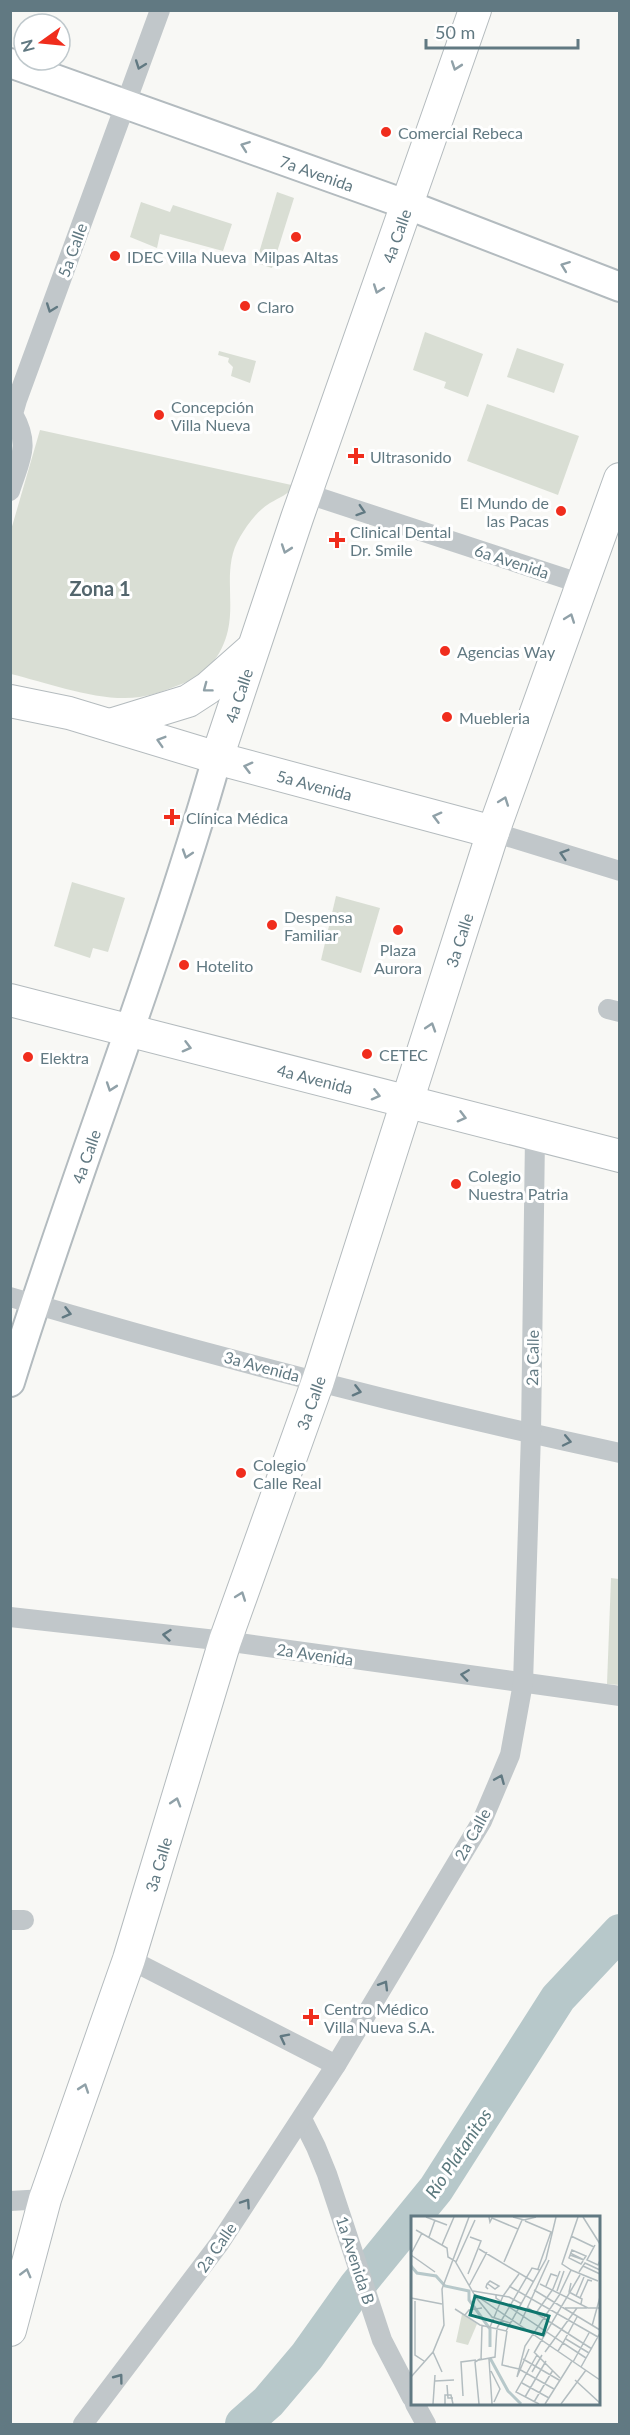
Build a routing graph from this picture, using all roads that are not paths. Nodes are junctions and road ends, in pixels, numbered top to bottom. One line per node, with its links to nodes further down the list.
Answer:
1 (160, 10): 4 (street, 5a Calle, one-way to 4)
2 (475, 10): 5 (main road, 4a Calle, one-way to 5)
3 (10, 63): 4 (main road, 7a Avenida)
4 (126, 102): 5 (main road, 7a Avenida, one-way to 4); 7 (street, 5a Calle, one-way to 7)
5 (408, 205): 6 (main road, 7a Avenida, one-way to 5); 10 (main road, 4a Calle, one-way to 10)
6 (620, 287)
7 (12, 414): 9 (street, 5a Calle)
8 (620, 479): 11 (main road, 3a Calle)
9 (10, 491)
10 (305, 494): 11 (street, 6a Avenida, one-way to 11); 12 (main road, 4a Calle, one-way to 12)
11 (582, 584): 16 (main road, 3a Calle, one-way to 11)
12 (251, 649): 14 (main road, one-way to 14); 15 (main road, 4a Calle)
13 (10, 701): 14 (main road, 5a Avenida)
14 (110, 725): 15 (main road, 5a Avenida, one-way to 14)
15 (217, 758): 16 (main road, 5a Avenida, one-way to 15); 19 (main road, 4a Calle, one-way to 19)
16 (493, 832): 17 (street, 5a Avenida, one-way to 16); 20 (main road, 3a Calle, one-way to 16)
17 (620, 871)
18 (10, 1000): 19 (main road, 4a Avenida)
19 (130, 1032): 20 (main road, 4a Avenida, one-way to 20); 23 (main road, 4a Calle, one-way to 23)
20 (406, 1102): 21 (main road, 4a Avenida, one-way to 21); 24 (main road, 3a Calle)
21 (535, 1136): 22 (main road, 4a Avenida); 26 (street, 2a Calle)
22 (620, 1156)
23 (22, 1301): 24 (street, 3a Avenida, one-way to 24); 25 (main road, 4a Calle)
24 (318, 1381): 26 (street, 3a Avenida, one-way to 26); 29 (main road, 3a Calle, one-way to 24)
25 (10, 1382)
26 (531, 1434): 27 (street, 3a Avenida, one-way to 27); 30 (street, 2a Calle)
27 (620, 1453)
28 (10, 1617): 29 (street, 2a Avenida, one-way to 28)
29 (225, 1641): 30 (street, 2a Avenida, one-way to 29); 32 (main road, 3a Calle, one-way to 29)
30 (523, 1683): 31 (street, 2a Avenida); 33 (street, 2a Calle, one-way to 30)
31 (620, 1696)
32 (129, 1959): 33 (street, one-way to 32); 35 (main road, 3a Calle, one-way to 32)
33 (336, 2065): 34 (street, 2a Calle)
34 (302, 2119): 38 (street, 1a Avenida B); 40 (street, 2a Calle, one-way to 34)
35 (45, 2199): 36 (street); 37 (main road, 3a Calle, one-way to 35)
36 (10, 2201)
37 (10, 2330)
38 (411, 2396)
39 (416, 2405): 41 (street)
40 (83, 2424)
41 (426, 2424)

